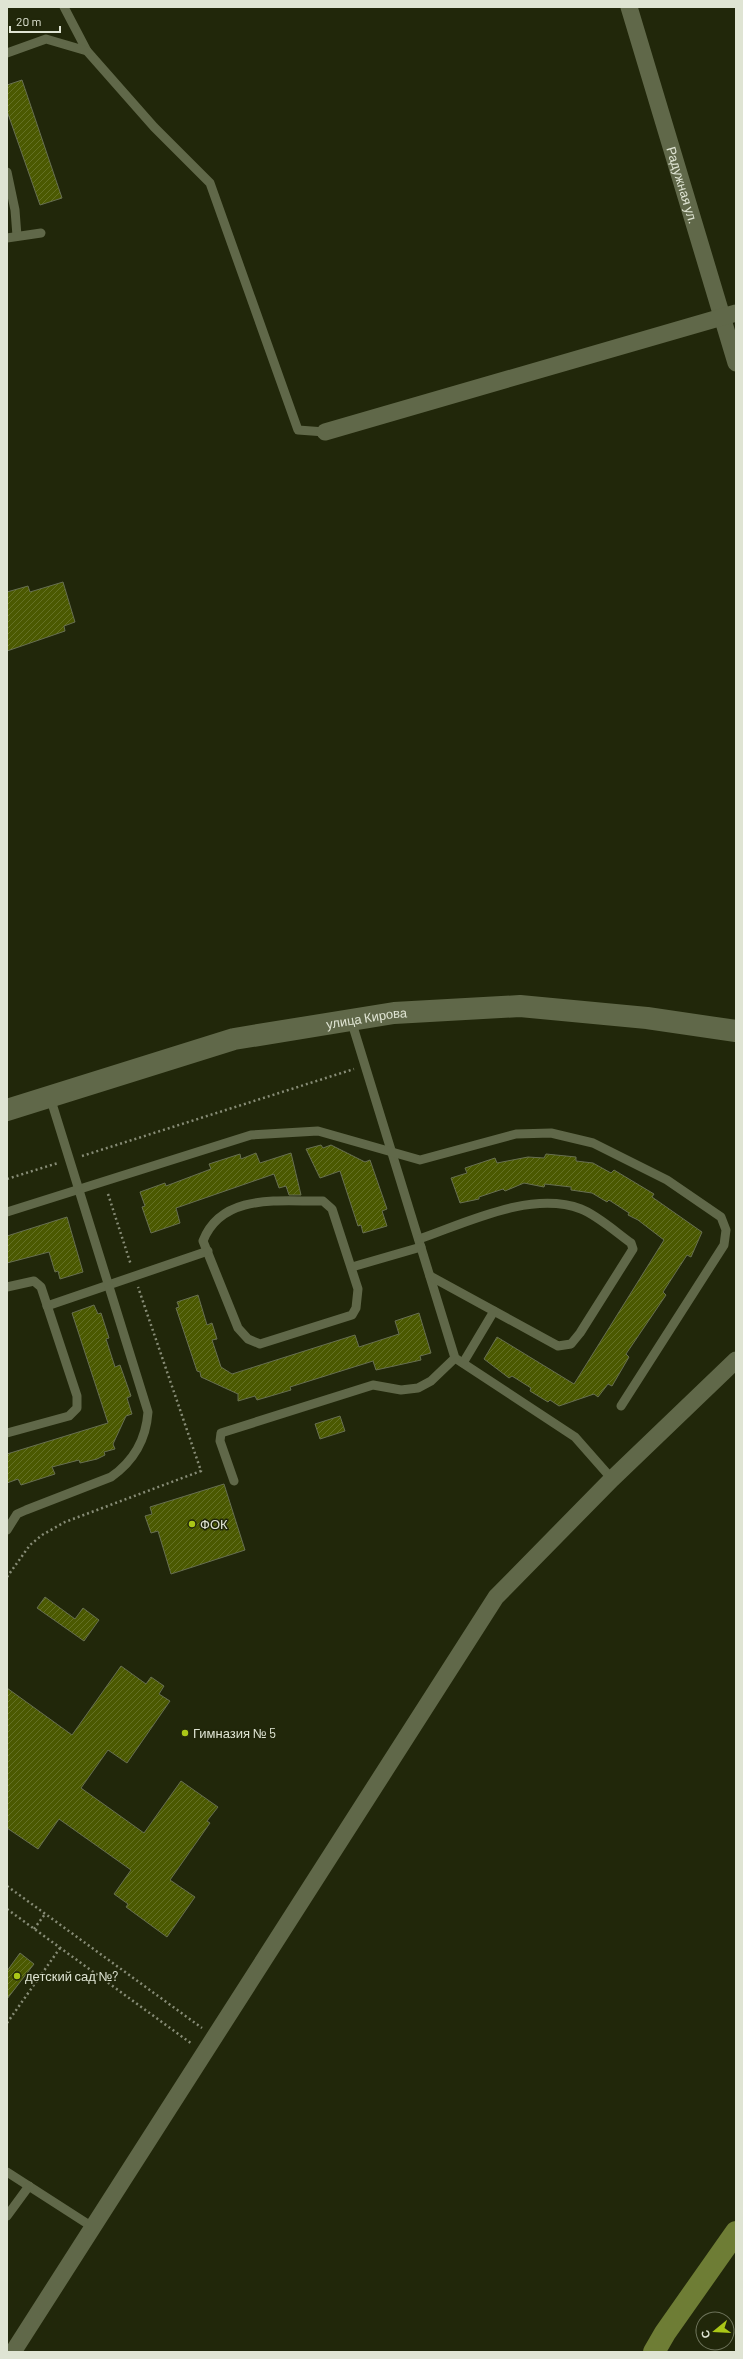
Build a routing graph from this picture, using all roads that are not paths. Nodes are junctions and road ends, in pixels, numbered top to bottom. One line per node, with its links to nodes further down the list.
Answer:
1 (64, 7): 3 (lane)
2 (629, 7): 9 (street, Радужная ул.)
3 (87, 51): 4 (lane); 11 (lane)
4 (7, 53)
5 (7, 172): 7 (lane)
6 (41, 233): 7 (lane)
7 (17, 236): 8 (lane)
8 (7, 238)
9 (729, 314): 10 (street, Радужная ул.); 11 (street)
10 (736, 363)
11 (325, 432)
12 (351, 1020): 13 (main road, улица Кирова); 14 (main road, улица Кирова); 16 (lane)
13 (736, 1032)
14 (50, 1097): 15 (main road, улица Кирова); 17 (lane)
15 (7, 1110)
16 (392, 1152): 17 (lane); 19 (lane); 29 (lane)
17 (79, 1189): 18 (lane); 23 (lane)
18 (7, 1212)
19 (420, 1243): 21 (lane); 22 (lane); 26 (lane)
20 (208, 1252): 21 (lane); 21 (lane); 23 (lane)
21 (352, 1267)
22 (430, 1276): 26 (lane); 28 (lane)
23 (109, 1285): 25 (lane); 33 (lane)
24 (7, 1287): 25 (lane)
25 (47, 1306): 30 (lane)
26 (494, 1311): 28 (lane)
27 (736, 1360): 31 (street)
28 (459, 1361): 31 (lane); 32 (lane)
29 (621, 1406)
30 (7, 1433)
31 (612, 1479): 37 (street)
32 (234, 1481)
33 (7, 1530)
34 (7, 2172): 35 (lane)
35 (29, 2186): 36 (lane); 37 (lane)
36 (7, 2216)
37 (94, 2228): 40 (street)
38 (736, 2232): 41 (main road)
39 (736, 2255): 42 (main road)
40 (13, 2352)
41 (654, 2352)
42 (671, 2352)

